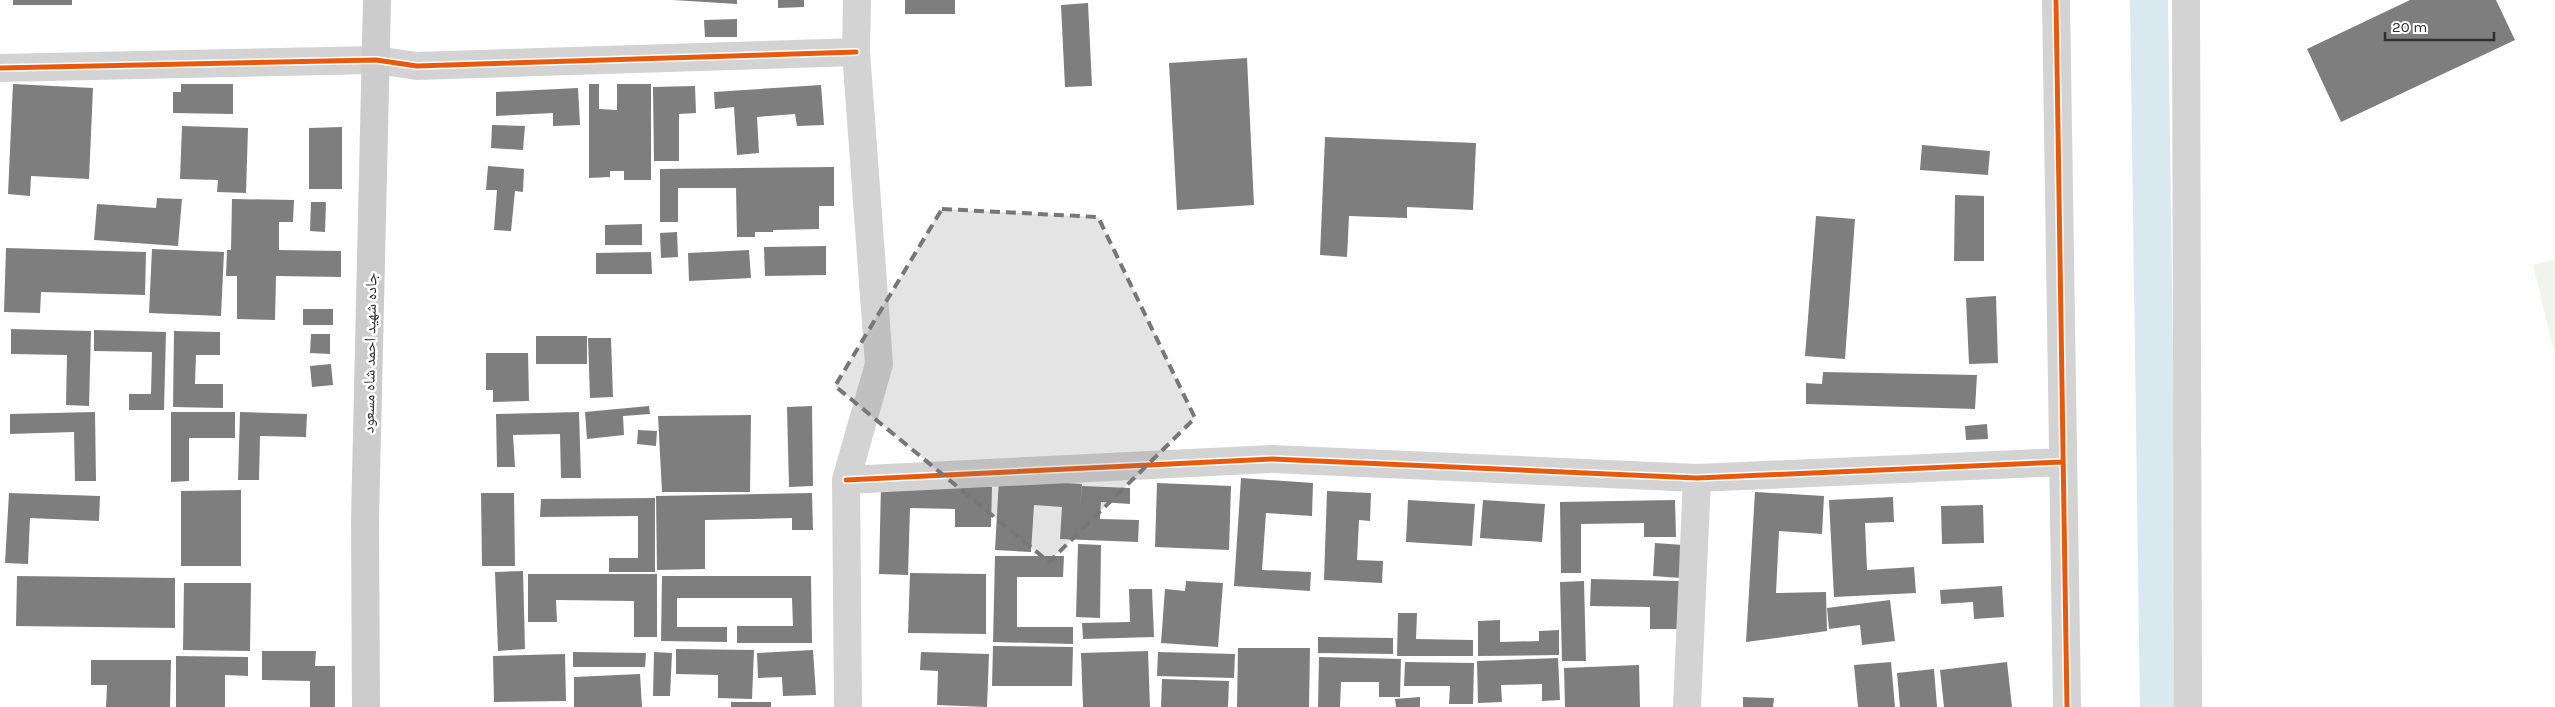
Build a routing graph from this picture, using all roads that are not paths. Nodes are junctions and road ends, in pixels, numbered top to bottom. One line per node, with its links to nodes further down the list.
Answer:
1 (377, 0): 6 (main road, جاده شهيد احمد شاه مسعود)
2 (857, 0): 5 (street)
3 (2056, 0): 8 (street)
4 (2186, 0): 15 (street)
5 (856, 52): 6 (street); 10 (street)
6 (376, 60): 7 (street); 11 (main road, جاده شهيد احمد شاه مسعود)
7 (0, 68)
8 (2063, 462): 9 (street); 14 (street)
9 (1697, 478): 10 (street); 13 (street)
10 (846, 480): 12 (street)
11 (366, 707)
12 (848, 707)
13 (1687, 707)
14 (2067, 707)
15 (2188, 707)

